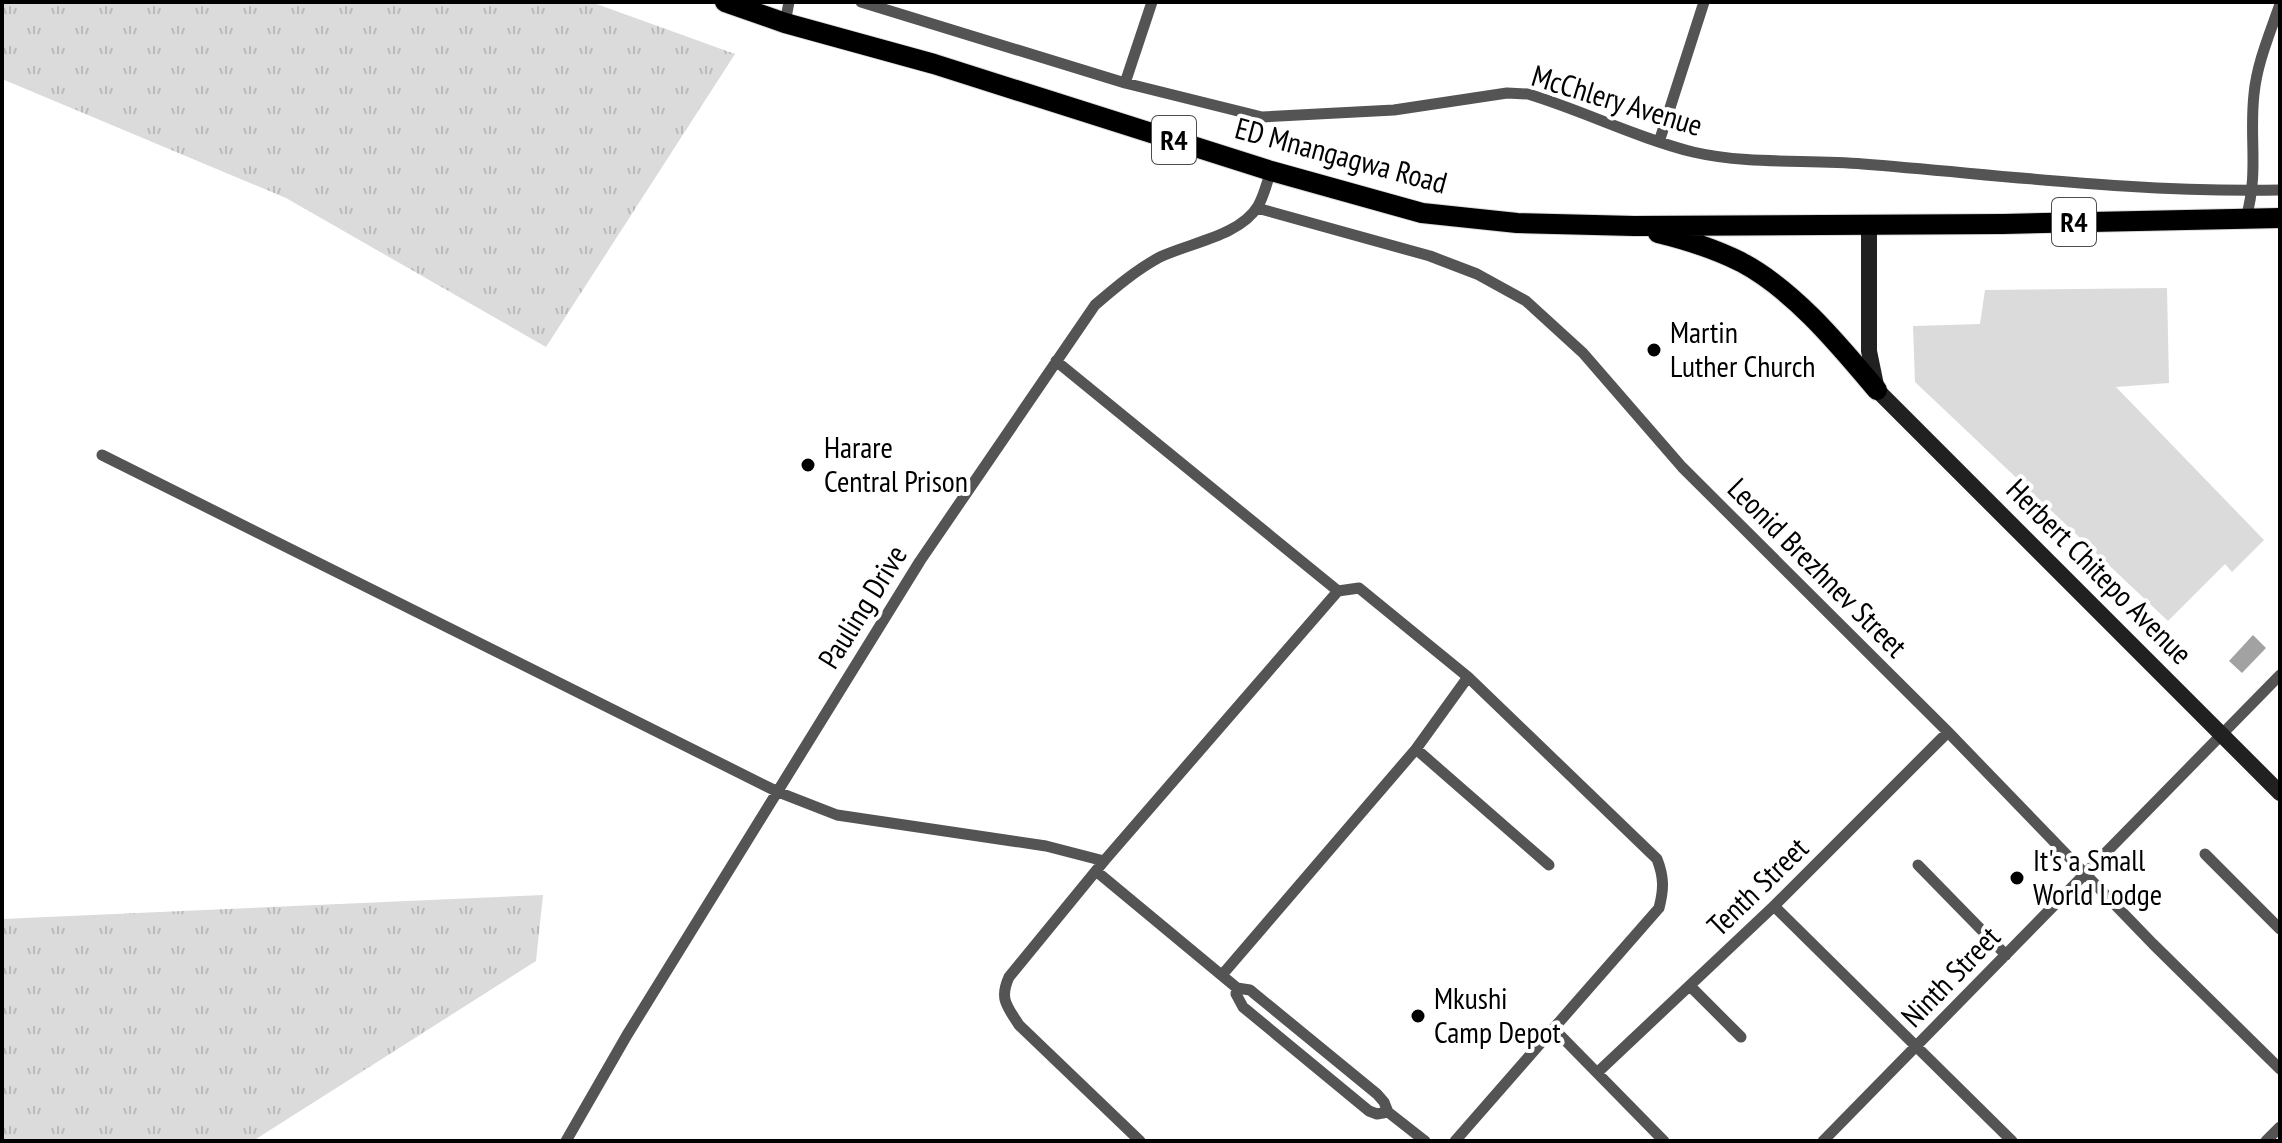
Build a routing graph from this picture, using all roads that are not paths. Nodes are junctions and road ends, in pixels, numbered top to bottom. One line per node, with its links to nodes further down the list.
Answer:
1 (725, 2): 7 (highway, ED Mnangagwa Road / R4)
2 (789, 2): 7 (street)
3 (861, 2): 8 (street, McChlery Avenue)
4 (1152, 2): 8 (street)
5 (1704, 2): 9 (street)
6 (2280, 4): 11 (street)
7 (785, 23): 10 (highway, ED Mnangagwa Road / R4)
8 (1125, 83): 9 (street, McChlery Avenue)
9 (1659, 142): 11 (street, McChlery Avenue)
10 (1271, 171): 13 (street); 17 (highway, ED Mnangagwa Road / R4)
11 (2254, 190): 12 (street, McChlery Avenue); 14 (street)
12 (2280, 190)
13 (1257, 208): 18 (street, Pauling Drive); 24 (street, Leonid Brezhnev Street)
14 (2246, 218): 15 (highway, R4); 16 (highway, R4)
15 (2280, 218)
16 (1869, 223): 17 (highway, ED Mnangagwa Road / R4); 19 (main road)
17 (1634, 226): 19 (highway)
18 (1056, 361): 21 (street); 27 (street, Pauling Drive)
19 (1877, 390): 25 (main road, Herbert Chitepo Avenue)
20 (102, 455): 27 (street)
21 (1338, 591): 23 (street); 30 (street)
22 (2280, 675): 25 (street, Ninth Street)
23 (1468, 677): 26 (street); 41 (street)
24 (1948, 732): 34 (street, Leonid Brezhnev Street); 35 (street, Tenth Street)
25 (2222, 734): 28 (main road, Herbert Chitepo Avenue); 34 (street, Ninth Street)
26 (1416, 749): 31 (street); 38 (street)
27 (778, 792): 30 (street); 50 (street, Pauling Drive)
28 (2280, 793)
29 (2205, 854): 36 (street)
30 (1104, 861): 33 (street)
31 (1549, 865)
32 (1918, 865): 37 (street)
33 (1096, 871): 38 (street); 51 (street)
34 (2086, 872): 37 (street, Ninth Street); 45 (street, Leonid Brezhnev Street)
35 (1774, 906): 39 (street, Tenth Street); 43 (street)
36 (2280, 929)
37 (2006, 955): 43 (street, Ninth Street)
38 (1222, 975): 40 (street)
39 (1690, 986): 42 (street); 46 (street, Tenth Street)
40 (1237, 988): 44 (street); 47 (street)
41 (1554, 1029): 46 (street); 53 (street)
42 (1741, 1037)
43 (1917, 1046): 55 (street, Ninth Street); 56 (street)
44 (1335, 1061): 47 (street); 48 (street)
45 (2280, 1069)
46 (1598, 1072): 54 (street)
47 (1325, 1074): 48 (street)
48 (1388, 1112): 52 (street)
49 (2280, 1127): 57 (street)
50 (566, 1141)
51 (1140, 1141)
52 (1425, 1141)
53 (1455, 1141)
54 (1664, 1141)
55 (1823, 1141)
56 (2012, 1141)
57 (2266, 1141)

